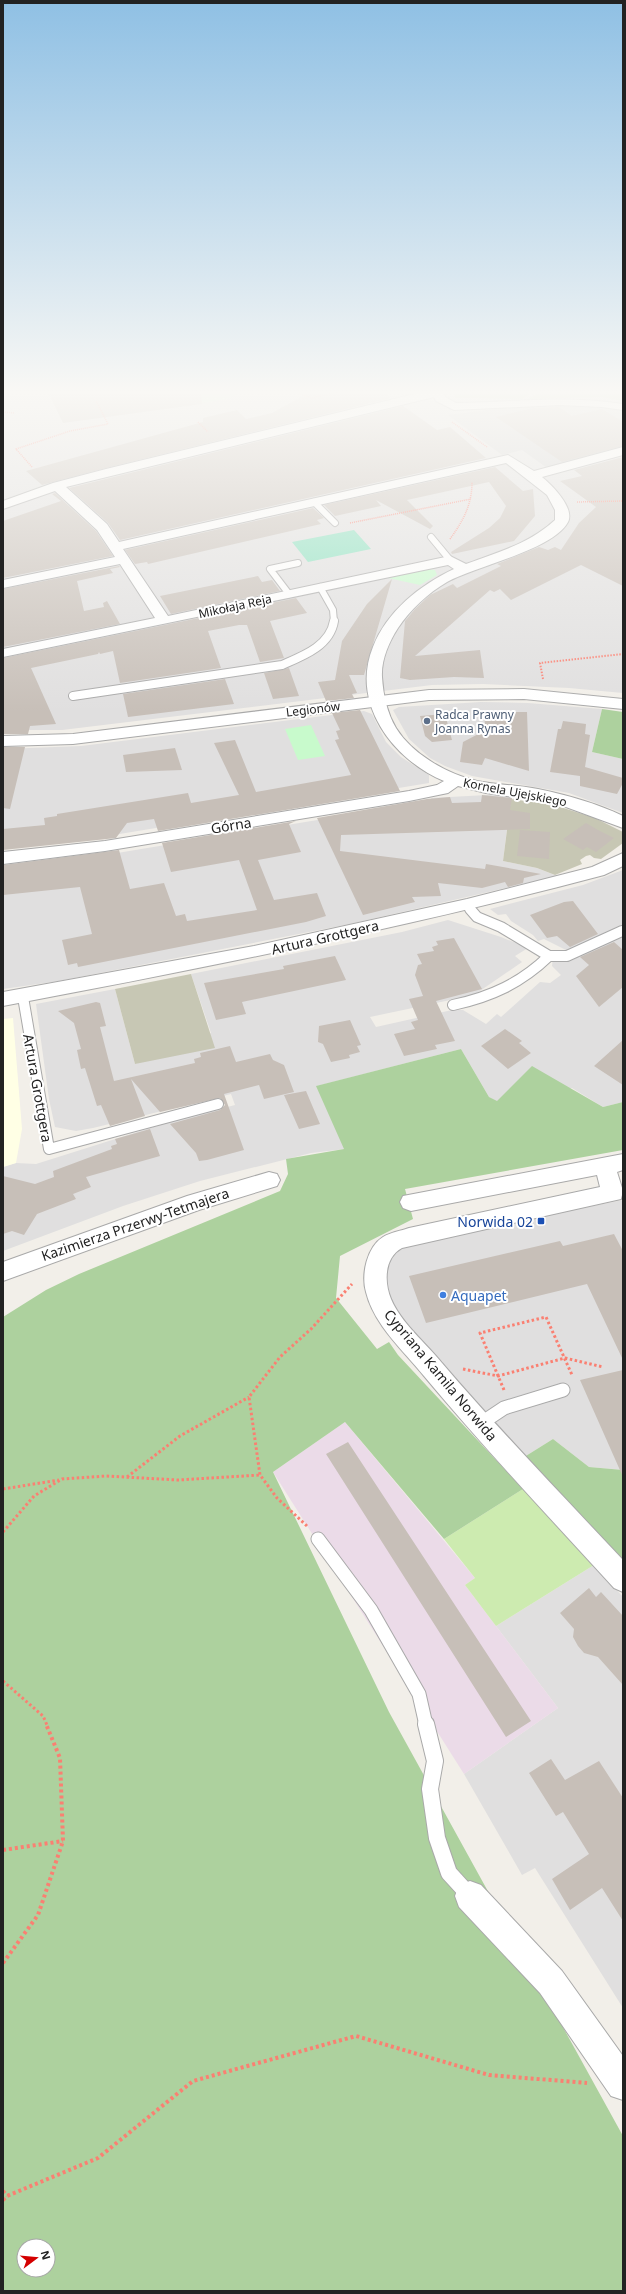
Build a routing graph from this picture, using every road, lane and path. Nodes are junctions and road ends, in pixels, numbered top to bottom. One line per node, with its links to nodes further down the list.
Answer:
1 (20, 499): 9 (street)
2 (71, 499): 12 (street)
3 (327, 499): 7 (street)
4 (471, 499): 10 (path); 13 (path)
5 (557, 499): 17 (street, Kornela Ujejskiego)
6 (623, 501): 8 (path)
7 (314, 502): 10 (lane); 12 (street)
8 (576, 502)
9 (3, 505)
10 (335, 523)
11 (431, 537): 13 (lane)
12 (116, 547): 14 (street)
13 (440, 547): 15 (lane)
14 (124, 559): 18 (street); 21 (street)
15 (450, 560): 17 (street); 19 (street, Mikołaja Reja)
16 (298, 564): 20 (lane)
17 (464, 569): 26 (street, Kornela Ujejskiego)
18 (3, 584)
19 (320, 588): 20 (street, Mikołaja Reja); 25 (lane)
20 (289, 594): 21 (street, Mikołaja Reja)
21 (164, 621): 22 (street, Mikołaja Reja)
22 (3, 653)
23 (623, 654): 24 (path)
24 (543, 679)
25 (74, 696)
26 (379, 701): 27 (street, Legionów); 28 (street, Legionów); 29 (street, Kornela Ujejskiego)
27 (623, 704)
28 (3, 740)
29 (456, 780): 30 (street, Kornela Ujejskiego); 31 (street, Górna)
30 (623, 823)
31 (3, 858)
32 (623, 859): 33 (street, Artura Grottgera)
33 (467, 905): 35 (lane); 36 (street, Artura Grottgera)
34 (622, 931): 35 (lane)
35 (549, 956): 38 (lane)
36 (23, 997): 37 (street, Artura Grottgera); 39 (lane, Artura Grottgera)
37 (3, 999)
38 (453, 1005)
39 (218, 1104)
40 (614, 1163): 42 (street); 44 (street, Cypriana Kamila Norwida)
41 (269, 1180): 43 (street, Kazimierza Przerwy-Tetmajera)
42 (411, 1202)
43 (3, 1272)
44 (376, 1272): 48 (path); 49 (street, Cypriana Kamila Norwida)
45 (565, 1358): 45 (path); 46 (path); 47 (path)
46 (603, 1367)
47 (563, 1390): 49 (lane)
48 (249, 1397): 50 (path); 51 (path)
49 (480, 1424): 56 (street, Cypriana Kamila Norwida)
50 (260, 1476): 51 (path); 55 (path)
51 (126, 1477): 52 (path)
52 (62, 1479): 53 (path); 54 (path)
53 (3, 1489)
54 (3, 1532)
55 (318, 1539): 60 (lane)
56 (623, 1578)
57 (3, 1681): 58 (path)
58 (63, 1841): 59 (path); 61 (path)
59 (3, 1850)
60 (470, 1896): 63 (street)
61 (3, 1963)
62 (592, 2083): 65 (path)
63 (623, 2084)
64 (3, 2191): 65 (path)
65 (7, 2196): 66 (path)
66 (3, 2200)

